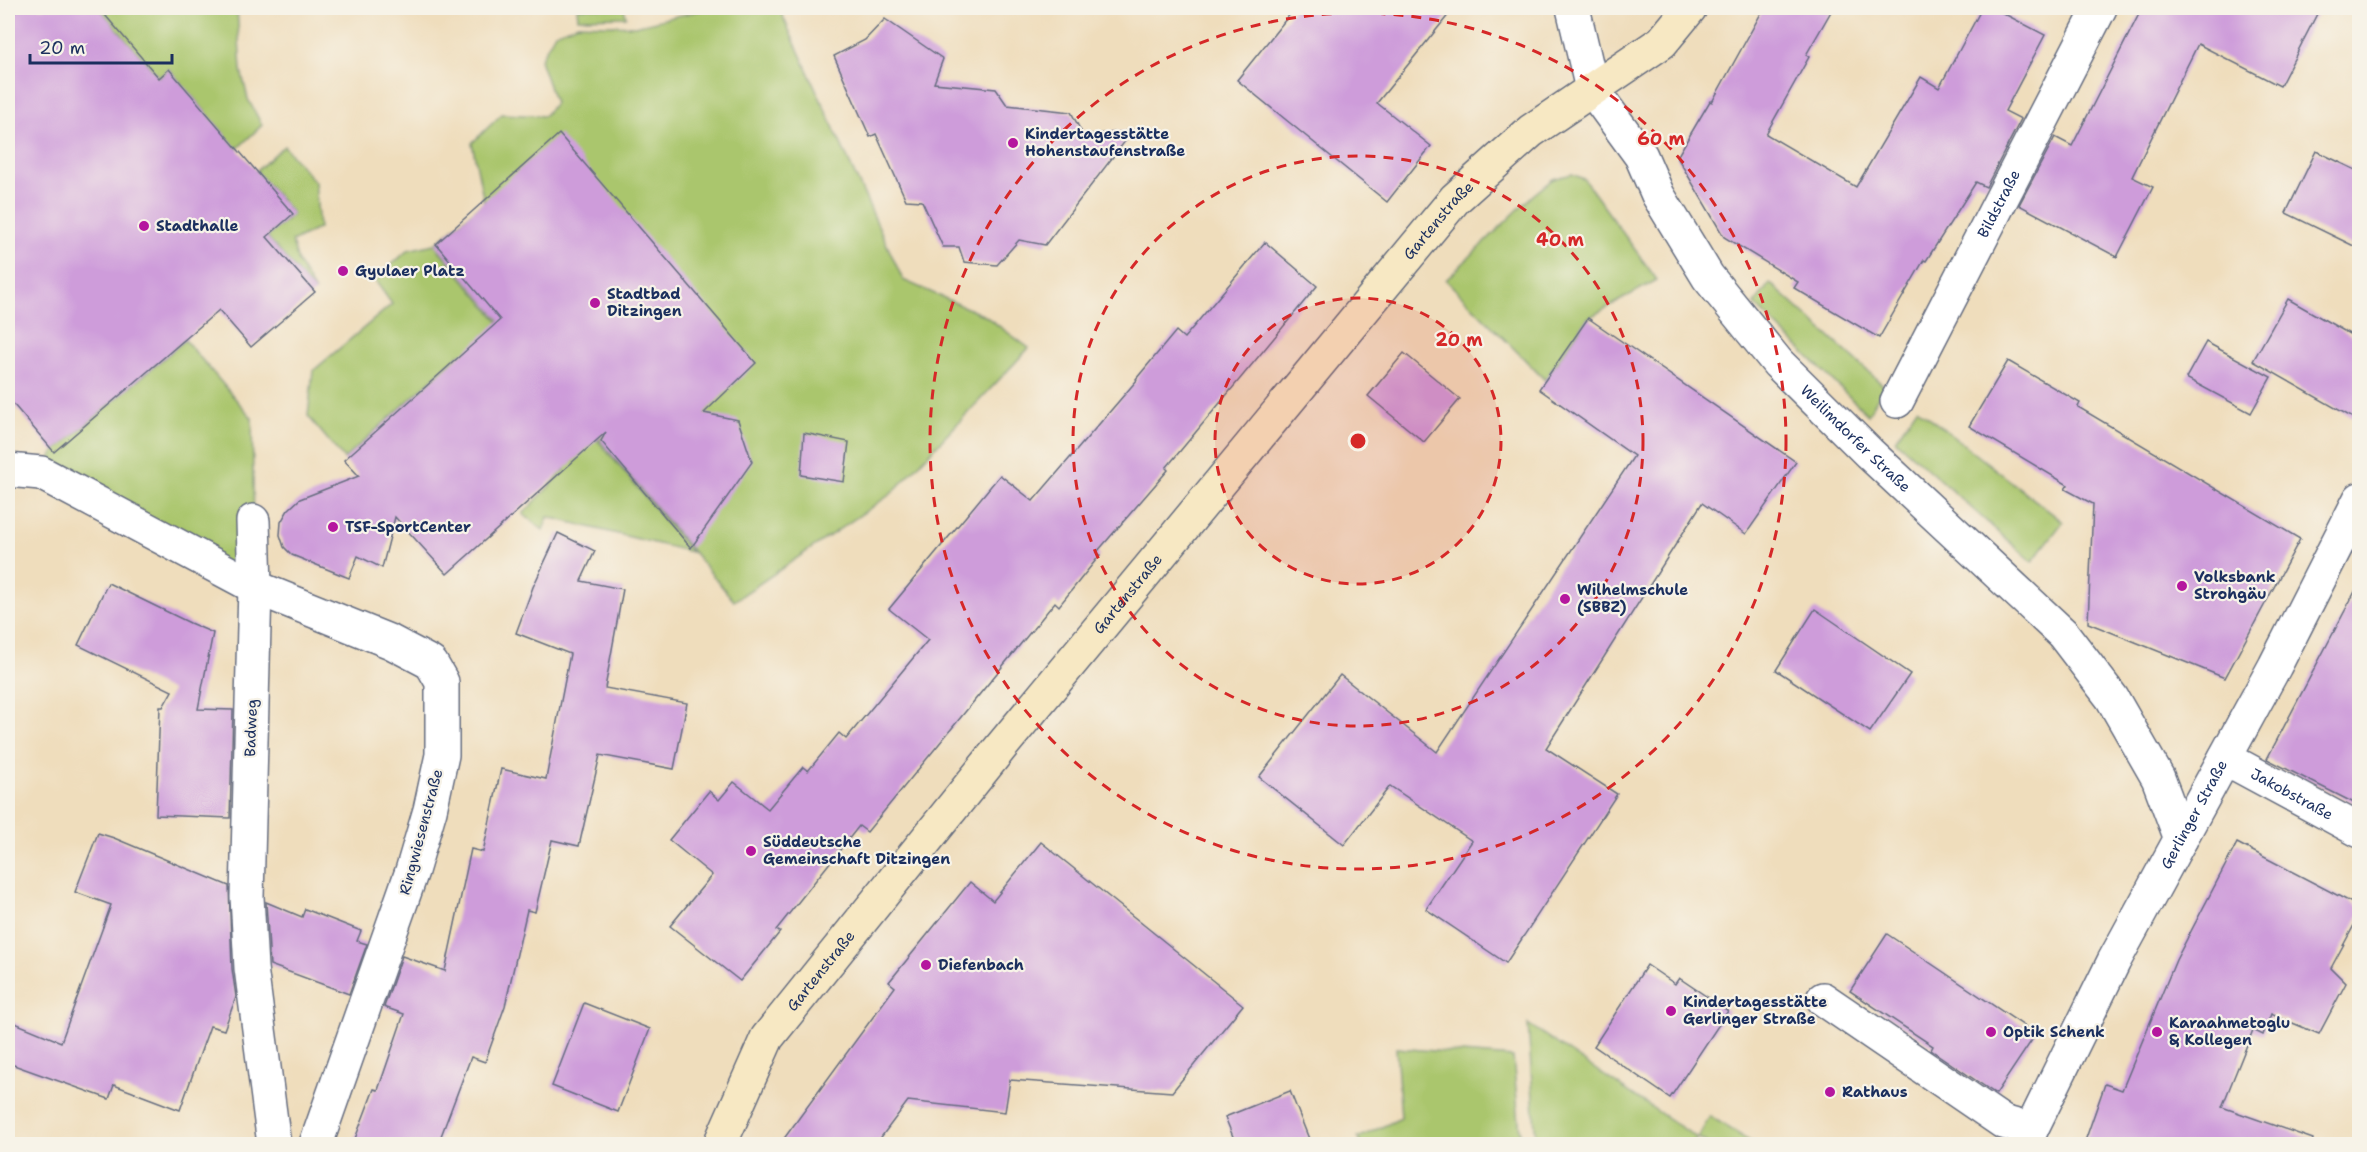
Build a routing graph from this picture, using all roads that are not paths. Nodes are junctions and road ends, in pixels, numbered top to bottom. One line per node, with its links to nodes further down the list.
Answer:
1 (1573, 8): 4 (street, Weilimdorfer Straße)
2 (1690, 8): 4 (main road, Gartenstraße)
3 (2100, 8): 5 (street, Bildstraße)
4 (1592, 89): 12 (street, Weilimdorfer Straße); 17 (main road, Gartenstraße)
5 (1897, 401)
6 (8, 470): 9 (street)
7 (2360, 498): 10 (street, Gerlinger Straße)
8 (253, 521): 9 (street, Badweg)
9 (255, 587): 15 (street, Badweg); 16 (street, Ringwiesenstraße)
10 (2225, 758): 11 (street, Jakobstraße); 12 (street, Gerlinger Straße)
11 (2360, 831)
12 (2181, 839): 14 (street, Gerlinger Straße)
13 (1823, 999): 14 (street, Gerlinger Straße)
14 (2029, 1137)
15 (274, 1144)
16 (316, 1144)
17 (720, 1144)

